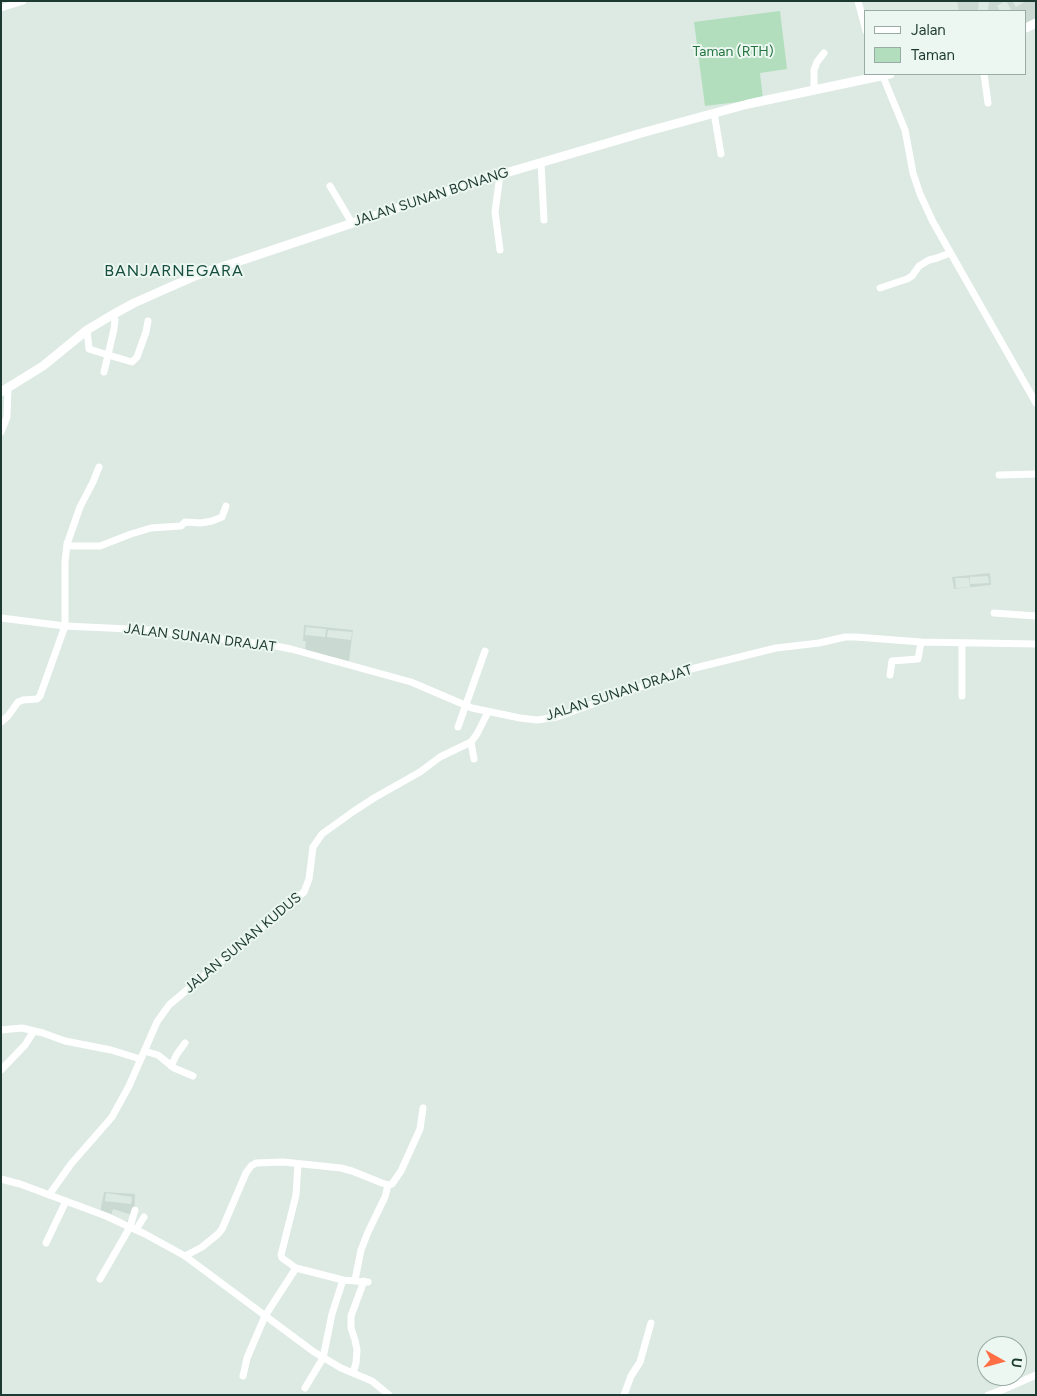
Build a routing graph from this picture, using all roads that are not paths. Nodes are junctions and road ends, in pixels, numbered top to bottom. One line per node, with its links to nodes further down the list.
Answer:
1 (23, 1): 3 (street)
2 (858, 1): 4 (street)
3 (1, 8)
4 (864, 24)
5 (824, 53): 9 (street)
6 (881, 75): 9 (street, JALAN SUNAN BONANG)
7 (885, 75): 19 (street)
8 (984, 75): 10 (street)
9 (814, 90): 11 (street, JALAN SUNAN BONANG)
10 (988, 103)
11 (714, 113): 12 (street); 13 (street, JALAN SUNAN BONANG)
12 (722, 154)
13 (542, 163): 14 (street, JALAN SUNAN BONANG); 16 (street)
14 (500, 175): 17 (street, JALAN SUNAN BONANG); 18 (street)
15 (330, 186): 17 (street)
16 (544, 220)
17 (352, 223): 21 (street, JALAN SUNAN BONANG)
18 (500, 250)
19 (950, 253): 20 (street); 27 (street)
20 (880, 288)
21 (112, 315): 23 (street, JALAN SUNAN BONANG); 24 (street)
22 (148, 322): 24 (street)
23 (88, 330): 24 (street); 26 (street, JALAN SUNAN BONANG)
24 (108, 355): 25 (street)
25 (104, 372)
26 (4, 390): 28 (street)
27 (1036, 403)
28 (1, 432)
29 (99, 467): 33 (street)
30 (1036, 474): 31 (street)
31 (999, 475)
32 (226, 506): 33 (street)
33 (67, 546): 37 (street)
34 (994, 613): 35 (street)
35 (1036, 616)
36 (1, 618): 37 (street, JALAN SUNAN DRAJAT)
37 (65, 626): 44 (street, JALAN SUNAN DRAJAT); 46 (street)
38 (921, 642): 39 (street, JALAN SUNAN DRAJAT); 42 (street); 45 (street, JALAN SUNAN DRAJAT)
39 (962, 643): 40 (street, JALAN SUNAN DRAJAT); 43 (street)
40 (1036, 644)
41 (485, 650): 44 (street)
42 (890, 676)
43 (962, 696)
44 (466, 706): 45 (street, JALAN SUNAN DRAJAT); 47 (street)
45 (488, 712): 48 (street)
46 (1, 722)
47 (458, 727)
48 (470, 742): 49 (street); 53 (street, JALAN SUNAN KUDUS)
49 (474, 759)
50 (1, 1030): 51 (street)
51 (34, 1031): 54 (street); 56 (street)
52 (185, 1043): 55 (street)
53 (144, 1051): 54 (street, JALAN SUNAN KUDUS); 55 (street)
54 (140, 1059): 62 (street, JALAN SUNAN KUDUS)
55 (171, 1066): 57 (street)
56 (1, 1070)
57 (194, 1076)
58 (422, 1108): 61 (street)
59 (298, 1164): 61 (street); 68 (street); 69 (street)
60 (1, 1179): 62 (street)
61 (388, 1185): 72 (street)
62 (50, 1195): 63 (street)
63 (66, 1201): 66 (street); 67 (street)
64 (134, 1210): 66 (street)
65 (144, 1217): 66 (street)
66 (133, 1229): 68 (street); 70 (street)
67 (46, 1243)
68 (185, 1256): 73 (street)
69 (296, 1268): 71 (street); 73 (street)
70 (100, 1279)
71 (343, 1280): 72 (street); 75 (street)
72 (355, 1280): 76 (street)
73 (265, 1316): 75 (street); 77 (street)
74 (651, 1323): 81 (street)
75 (323, 1358): 76 (street); 79 (street)
76 (353, 1373): 80 (street)
77 (243, 1376)
78 (1036, 1376): 82 (street)
79 (305, 1388)
80 (389, 1395)
81 (624, 1395)
82 (988, 1395)

